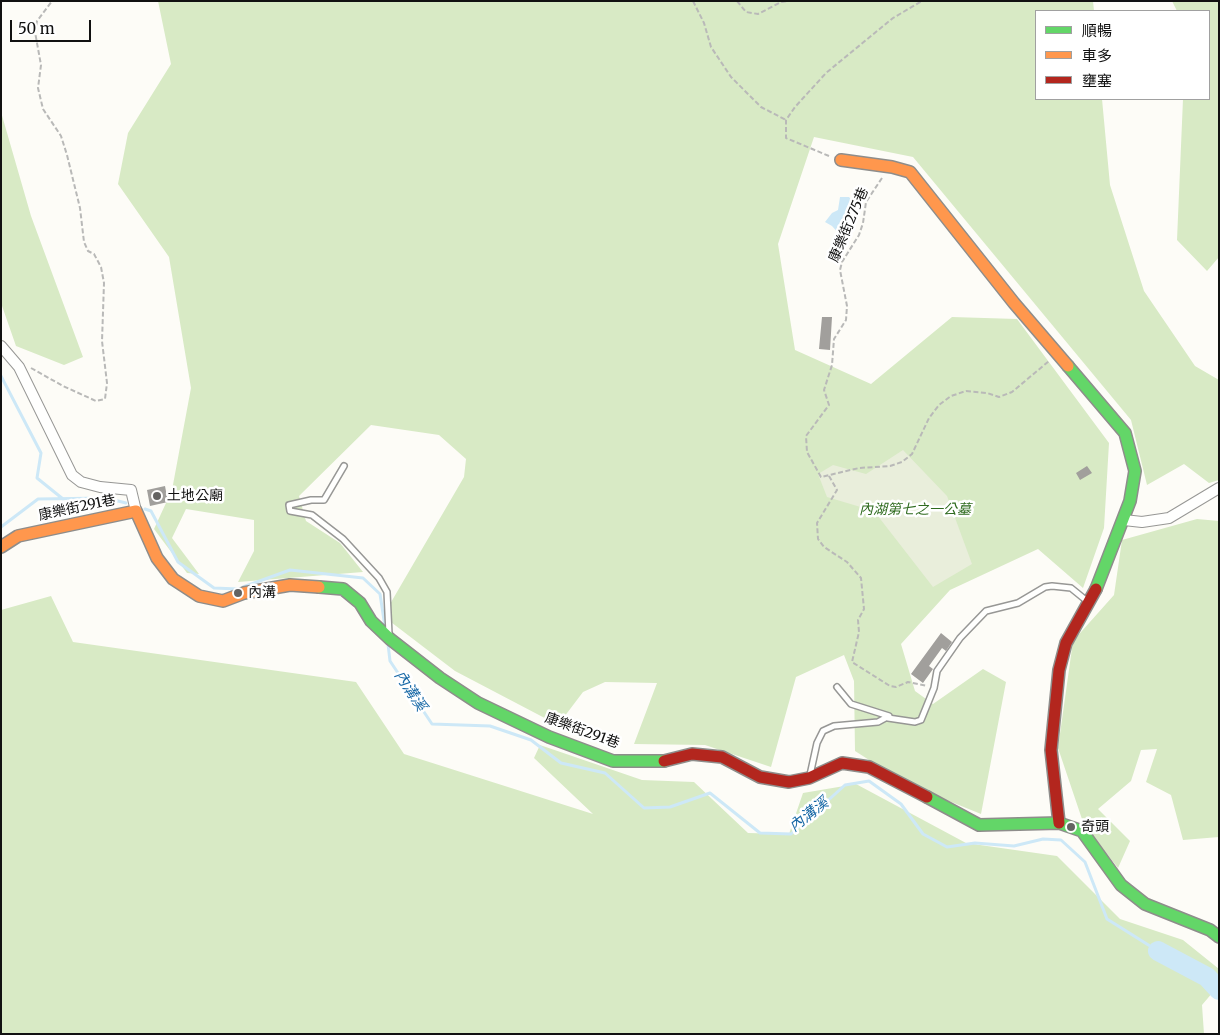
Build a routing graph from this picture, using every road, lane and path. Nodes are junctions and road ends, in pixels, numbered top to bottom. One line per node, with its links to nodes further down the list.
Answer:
1 (52, 1): 13 (path)
2 (693, 1): 8 (path)
3 (737, 1): 4 (path)
4 (788, 1)
5 (803, 1): 6 (path)
6 (838, 1)
7 (922, 1): 8 (path)
8 (786, 120): 9 (path)
9 (841, 160): 10 (street)
10 (892, 167): 12 (street); 15 (path, 康樂街275巷)
11 (1, 346): 13 (street)
12 (1056, 353): 15 (path); 18 (street)
13 (19, 367): 17 (street)
14 (344, 466): 21 (lane)
15 (829, 476): 22 (path)
16 (1219, 488): 18 (street)
17 (136, 511): 19 (street, 康樂街291巷); 21 (street, 康樂街291巷)
18 (1124, 520): 20 (street)
19 (1, 547)
20 (1088, 602): 22 (lane); 26 (street)
21 (390, 639): 25 (street, 康樂街291巷)
22 (937, 671): 24 (lane)
23 (837, 687): 24 (lane)
24 (888, 718): 25 (lane)
25 (809, 778): 26 (street, 康樂街291巷)
26 (1059, 823): 27 (street, 康樂街291巷)
27 (1219, 937)

